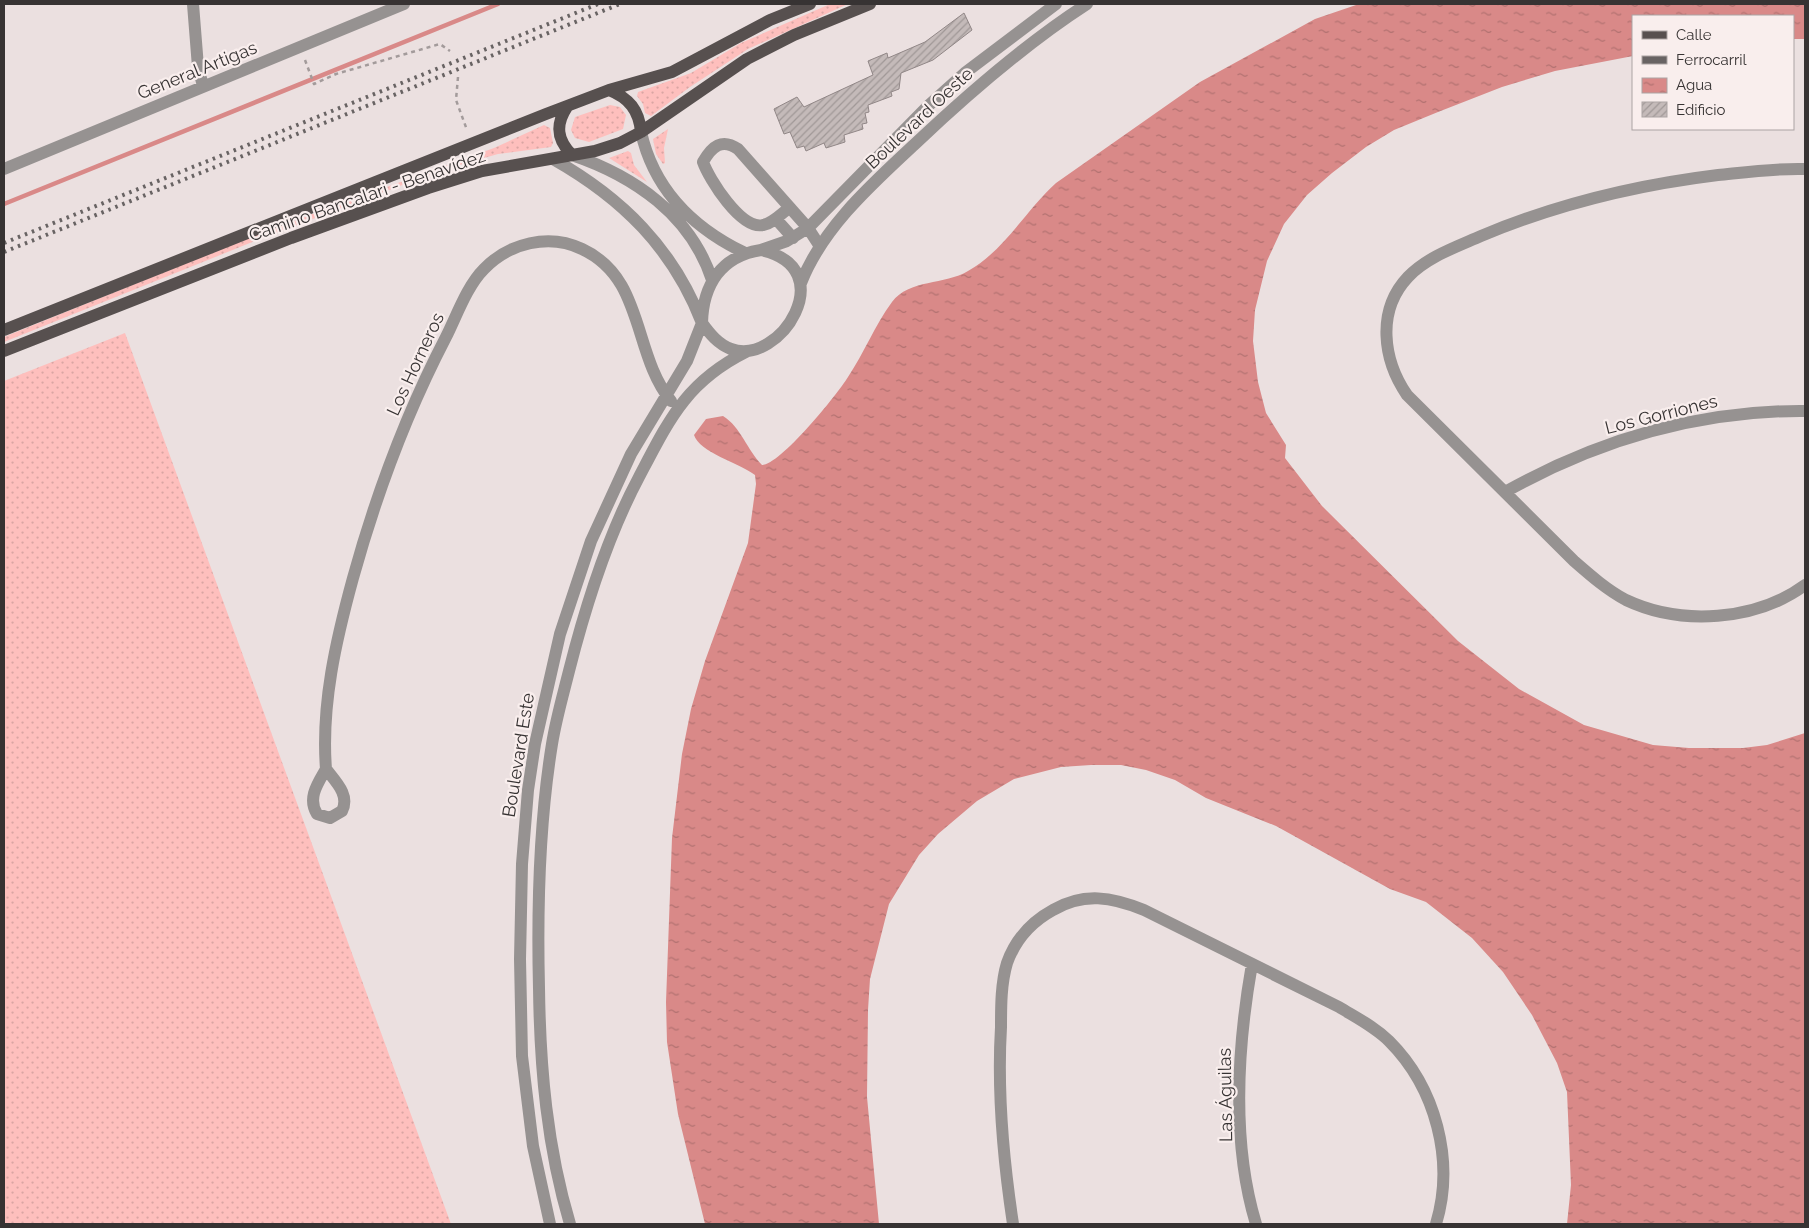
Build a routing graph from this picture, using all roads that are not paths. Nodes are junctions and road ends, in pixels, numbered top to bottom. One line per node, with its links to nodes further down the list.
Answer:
1 (193, 4): 9 (street)
2 (404, 4): 9 (street, General Artigas)
3 (810, 4): 10 (main road, Camino Bancalari - Benavídez)
4 (870, 4): 12 (main road, Camino Bancalari - Benavídez)
5 (1056, 4): 7 (street, Boulevard Oeste)
6 (1087, 4): 8 (street, Boulevard Oeste)
7 (990, 53): 8 (street); 19 (street, Boulevard Oeste)
8 (1000, 68): 21 (street, Boulevard Oeste)
9 (203, 86): 15 (street, General Artigas)
10 (609, 90): 11 (main road, Camino Bancalari - Benavídez); 12 (main road)
11 (567, 107): 13 (main road); 27 (main road, Camino Bancalari - Benavídez)
12 (641, 132): 13 (main road, Camino Bancalari - Benavídez); 23 (street)
13 (572, 155): 14 (main road, Camino Bancalari - Benavídez); 24 (street)
14 (553, 159): 26 (street); 28 (main road, Camino Bancalari - Benavídez)
15 (4, 169)
16 (1805, 169): 33 (street)
17 (789, 208): 18 (street); 18 (street); 19 (street)
18 (776, 219): 20 (street)
19 (808, 228): 20 (street, Boulevard Oeste); 21 (street)
20 (792, 238): 22 (street, Boulevard Oeste)
21 (820, 245): 25 (street, Boulevard Oeste)
22 (761, 250): 23 (street); 25 (street)
23 (745, 252): 24 (street)
24 (712, 280): 26 (street)
25 (801, 284): 29 (street)
26 (702, 323): 29 (street); 30 (street, Boulevard Este)
27 (4, 330)
28 (4, 352)
29 (746, 352): 31 (street, Boulevard Este)
30 (666, 395): 31 (street, Los Horneros); 35 (street, Boulevard Este); 37 (street, Los Horneros)
31 (677, 408): 36 (street, Boulevard Este)
32 (1805, 411): 33 (street, Los Gorriones)
33 (1505, 492): 34 (street)
34 (1805, 585)
35 (564, 622): 36 (street); 38 (street, Boulevard Este)
36 (581, 626): 39 (street, Boulevard Este)
37 (326, 769)
38 (522, 864): 39 (street); 42 (street, Boulevard Este)
39 (541, 865): 41 (street, Boulevard Este)
40 (1252, 964): 45 (street); 46 (street, Las Águilas); 47 (street)
41 (547, 1108): 42 (street); 44 (street, Boulevard Este)
42 (528, 1110): 43 (street, Boulevard Este)
43 (550, 1224)
44 (570, 1224)
45 (1013, 1224)
46 (1256, 1224)
47 (1436, 1224)

